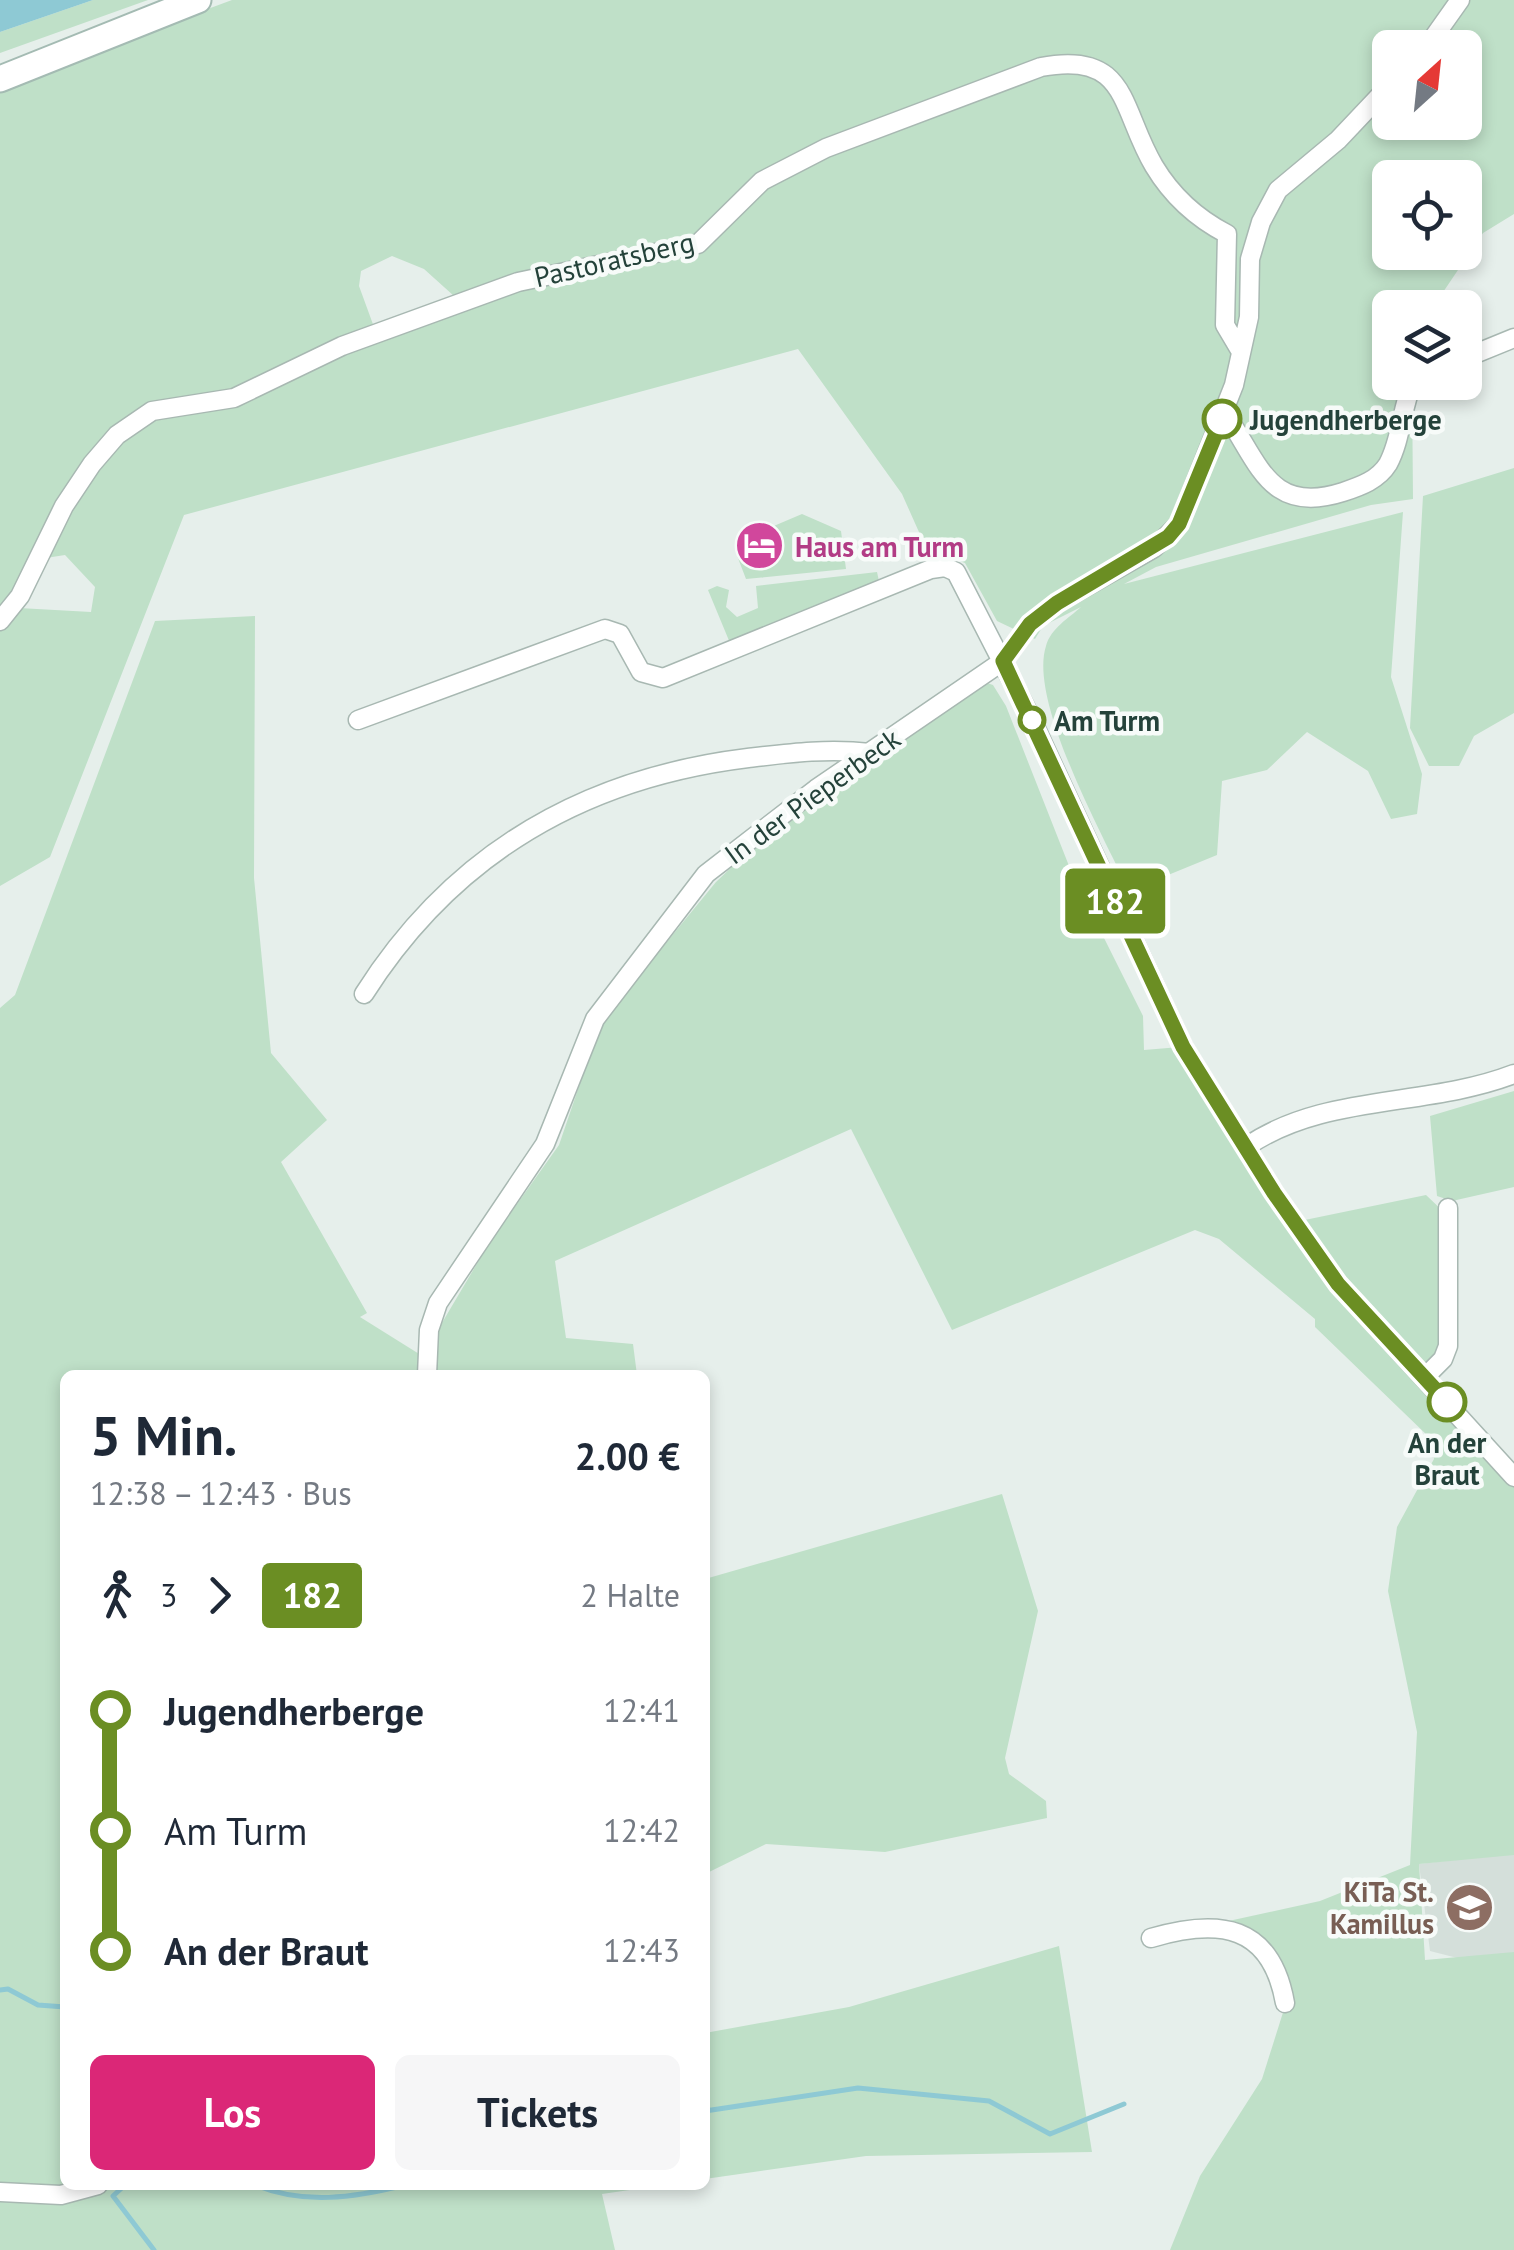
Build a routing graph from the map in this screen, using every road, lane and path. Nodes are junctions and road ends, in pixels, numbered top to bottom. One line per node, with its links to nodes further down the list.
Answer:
1 (198, 0): 4 (main road)
2 (1460, 0): 3 (street)
3 (1439, 30)
4 (0, 79)
5 (1372, 104): 8 (street, In der Pieperbeck)
6 (1514, 338): 7 (street)
7 (1482, 351)
8 (1241, 352): 10 (street, In der Pieperbeck); 11 (street, Pastoratsberg)
9 (1407, 400): 10 (street)
10 (1224, 412): 12 (street, In der Pieperbeck)
11 (0, 621)
12 (1003, 661): 13 (street); 14 (street, In der Pieperbeck); 17 (street)
13 (358, 720)
14 (870, 753): 15 (street); 19 (street, In der Pieperbeck)
15 (364, 994)
16 (1514, 1074): 17 (street)
17 (1246, 1148): 20 (street)
18 (1448, 1208): 20 (street)
19 (427, 1370)
20 (1424, 1377): 21 (street)
21 (1506, 1456): 22 (street)
22 (1514, 1478)
23 (1151, 1938): 24 (street)
24 (1285, 2003)
25 (80, 2190): 26 (street)
26 (0, 2192)

